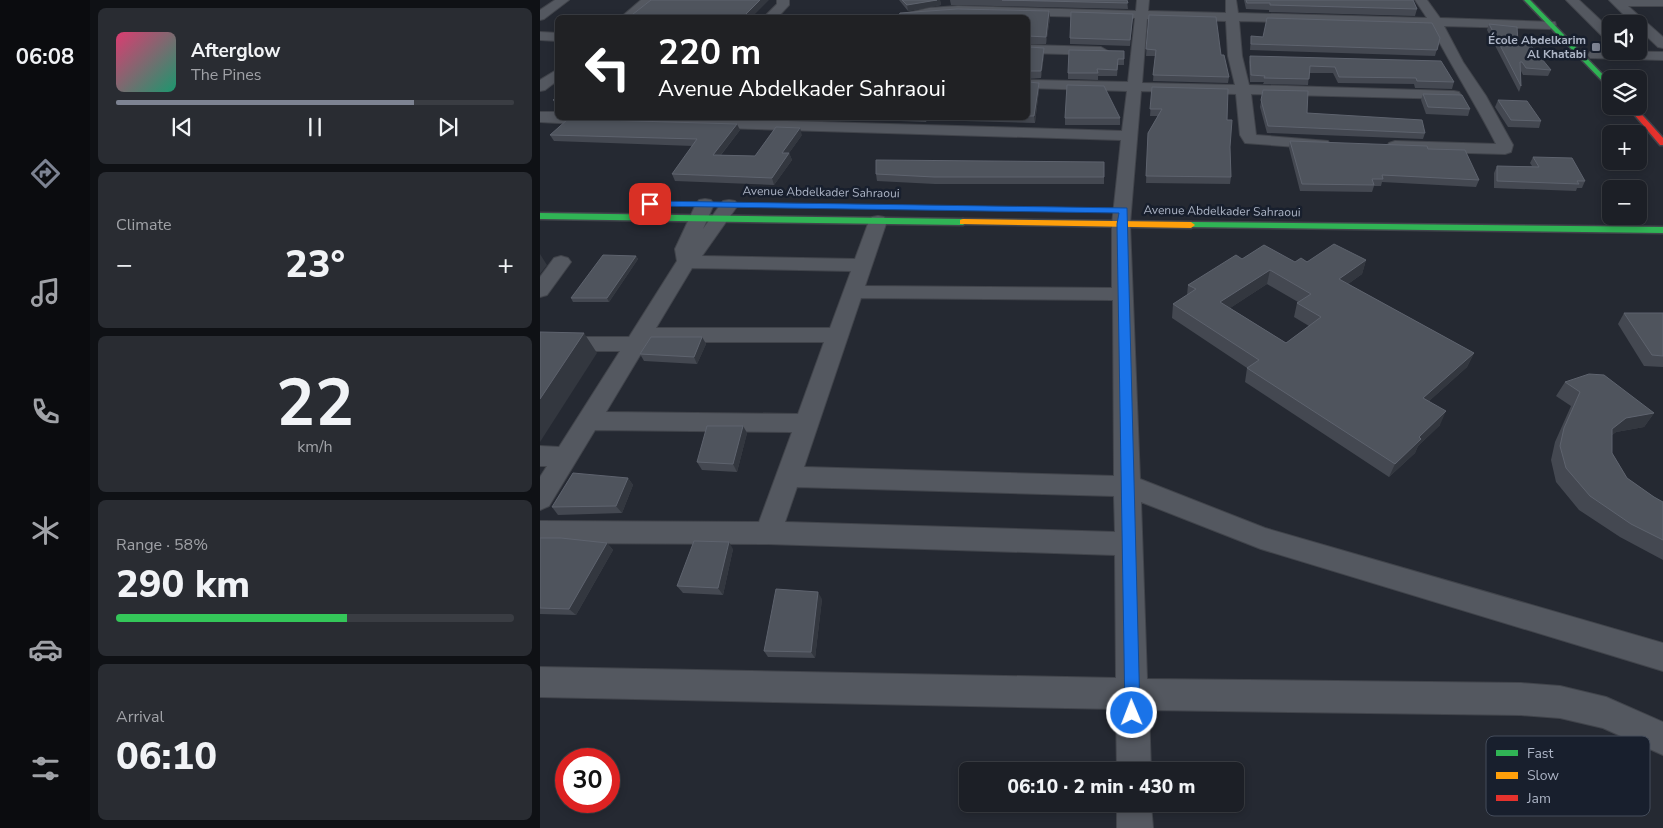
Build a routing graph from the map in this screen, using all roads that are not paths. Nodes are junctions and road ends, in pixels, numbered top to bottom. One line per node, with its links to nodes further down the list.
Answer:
1 (648, 0): 14 (street)
2 (782, 0): 15 (street)
3 (1230, 0): 18 (street)
4 (1421, 0): 20 (street)
5 (1527, 0): 21 (main road)
6 (1572, 0): 22 (street)
7 (1616, 1): 10 (street); 25 (street)
8 (540, 2): 9 (street)
9 (561, 2): 17 (street)
10 (1645, 2): 11 (street); 19 (street)
11 (1663, 2)
12 (1143, 7): 13 (street); 18 (street); 28 (street)
13 (989, 14): 16 (street)
14 (630, 15)
15 (772, 15)
16 (919, 15)
17 (540, 16)
18 (1232, 16): 20 (street); 41 (street)
19 (1663, 17)
20 (1436, 22): 21 (street); 34 (street)
21 (1550, 25): 37 (main road)
22 (1602, 28)
23 (540, 36): 24 (street)
24 (555, 37)
25 (1660, 38)
26 (1584, 43): 29 (main road)
27 (1030, 49): 28 (street)
28 (1123, 52): 40 (street)
29 (1596, 55): 30 (street); 35 (main road)
30 (1602, 55)
31 (1647, 55): 32 (street)
32 (1663, 56)
33 (1437, 62): 34 (street)
34 (1456, 62): 42 (street)
35 (1610, 68)
36 (555, 75): 39 (street)
37 (1602, 78)
38 (1030, 84): 40 (street)
39 (540, 87)
40 (1135, 87): 41 (street); 47 (street)
41 (1243, 89): 42 (street); 49 (street)
42 (1479, 96): 50 (street)
43 (1638, 115): 48 (main road)
44 (540, 117): 45 (street)
45 (555, 117)
46 (648, 120): 47 (street)
47 (1131, 136): 53 (street)
48 (1663, 143)
49 (1341, 144)
50 (1380, 146)
51 (699, 209): 52 (main road, Avenue Abdelkader Sahraoui); 52 (main road, Avenue Abdelkader Sahraoui); 54 (main road, Avenue Abdelkader Sahraoui); 58 (street)
52 (729, 210): 55 (main road, Avenue Abdelkader Sahraoui); 58 (street)
53 (1124, 213): 55 (main road, Avenue Abdelkader Sahraoui); 56 (main road, Avenue Abdelkader Sahraoui); 62 (street)
54 (540, 216)
55 (878, 222): 59 (street)
56 (1663, 230)
57 (540, 262): 60 (street)
58 (686, 262): 59 (street); 64 (street)
59 (863, 265): 61 (street)
60 (540, 291)
61 (853, 292): 62 (street); 63 (street)
62 (1123, 294): 71 (street)
63 (838, 335): 64 (street); 67 (street)
64 (637, 339): 65 (street); 66 (street)
65 (540, 344)
66 (587, 421): 67 (street); 69 (street)
67 (807, 423): 70 (street)
68 (540, 456): 69 (street)
69 (566, 457): 72 (street)
70 (790, 477): 71 (street); 74 (street)
71 (1128, 486): 75 (street); 76 (street)
72 (540, 499)
73 (540, 532): 74 (street)
74 (768, 533): 75 (street)
75 (1128, 544): 78 (street)
76 (1663, 657)
77 (540, 682): 78 (street)
78 (1132, 694): 79 (street); 80 (street)
79 (1663, 739)
80 (1134, 762)
81 (1134, 812): 82 (street)
82 (1135, 828)

